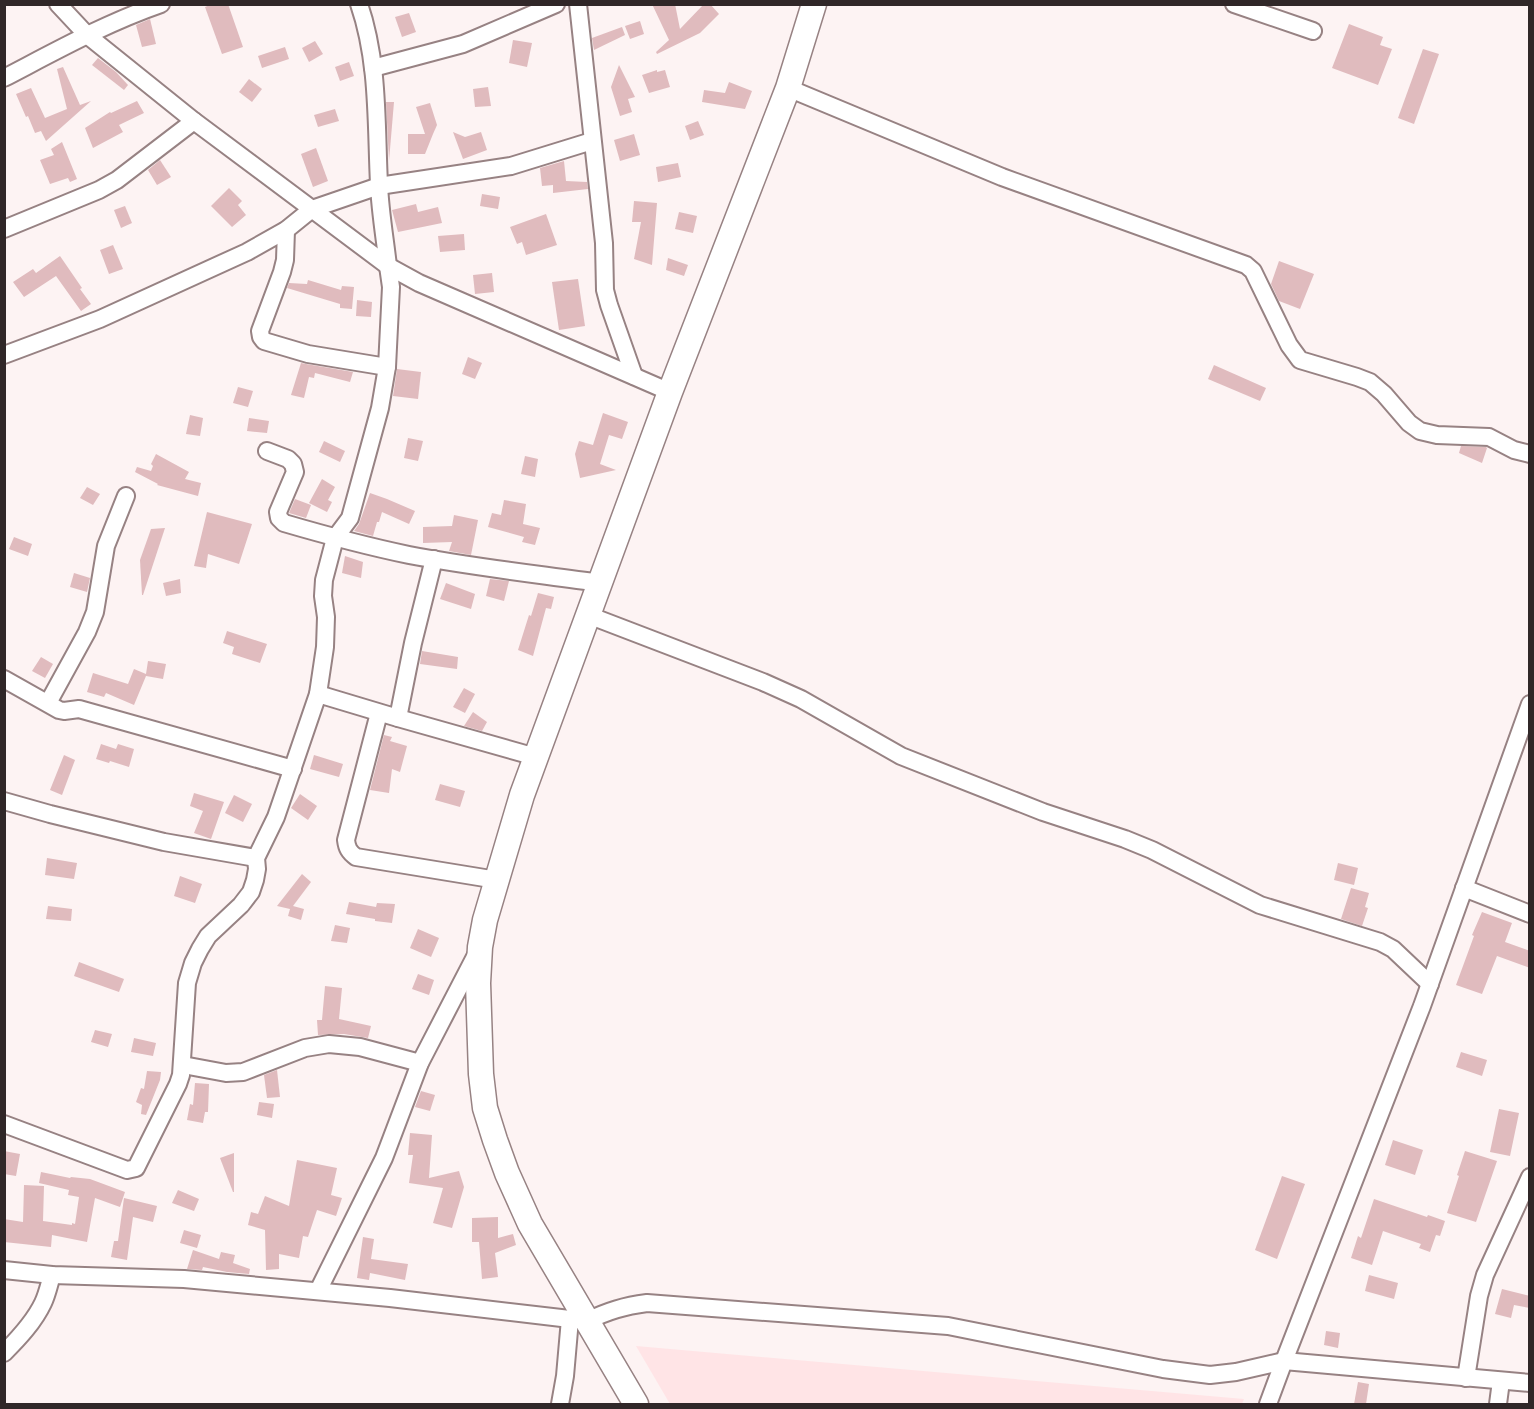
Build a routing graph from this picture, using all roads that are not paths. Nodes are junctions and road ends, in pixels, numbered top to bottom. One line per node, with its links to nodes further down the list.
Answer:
1 (58, 4): 9 (street)
2 (161, 4): 9 (street)
3 (359, 4): 10 (street)
4 (556, 4): 10 (street)
5 (578, 4): 14 (street)
6 (814, 4): 12 (street)
7 (1234, 4): 8 (street)
8 (1313, 31)
9 (87, 35): 11 (street); 13 (street)
10 (373, 68): 15 (street)
11 (4, 78)
12 (788, 88): 23 (street); 25 (street)
13 (194, 121): 16 (street); 17 (street)
14 (592, 141): 15 (street); 22 (street)
15 (379, 186): 16 (street); 19 (street)
16 (312, 209): 18 (street); 19 (street)
17 (4, 229)
18 (285, 230): 20 (street); 21 (street)
19 (388, 266): 21 (street); 22 (street)
20 (4, 355)
21 (387, 367): 27 (street)
22 (634, 376): 23 (street)
23 (670, 392): 29 (street)
24 (267, 451): 27 (street)
25 (1530, 454)
26 (126, 496): 33 (street)
27 (335, 538): 28 (street); 32 (street)
28 (434, 559): 29 (street); 36 (street)
29 (600, 584): 30 (street)
30 (588, 615): 37 (street); 45 (street)
31 (4, 679): 33 (street)
32 (318, 694): 35 (street); 38 (street)
33 (48, 704): 38 (street)
34 (1530, 704): 42 (street)
35 (379, 713): 36 (street); 41 (street)
36 (398, 718): 37 (street)
37 (536, 757): 41 (street)
38 (293, 769): 40 (street)
39 (4, 801): 40 (street)
40 (256, 858): 47 (street)
41 (497, 880): 44 (street)
42 (1464, 888): 43 (street); 45 (street)
43 (1530, 914)
44 (480, 947): 46 (street); 53 (street)
45 (1430, 984): 55 (street)
46 (420, 1063): 47 (street); 52 (street)
47 (183, 1065): 48 (street)
48 (4, 1124)
49 (1530, 1178): 56 (street)
50 (4, 1270): 51 (street)
51 (52, 1275): 52 (street); 54 (street)
52 (318, 1291): 53 (street)
53 (578, 1320): 55 (street); 59 (street); 60 (street)
54 (4, 1353)
55 (1284, 1360): 56 (street); 61 (street)
56 (1466, 1378): 57 (street)
57 (1501, 1381): 58 (street); 62 (street)
58 (1530, 1383)
59 (560, 1404)
60 (636, 1404)
61 (1268, 1404)
62 (1498, 1404)

